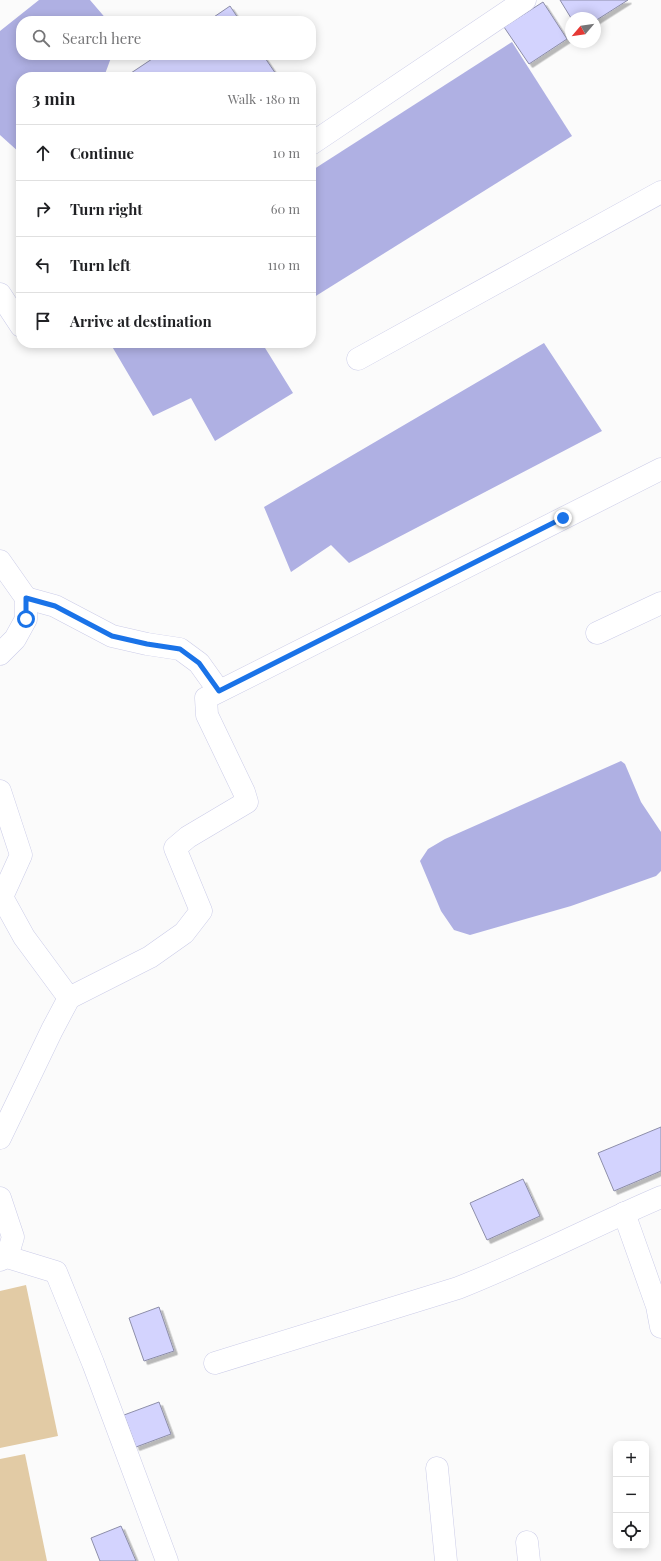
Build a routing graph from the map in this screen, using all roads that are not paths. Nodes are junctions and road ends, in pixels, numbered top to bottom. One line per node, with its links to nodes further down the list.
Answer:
1 (524, 0): 2 (street)
2 (316, 141)
3 (661, 192): 6 (street)
4 (0, 294): 5 (street)
5 (16, 318)
6 (358, 359)
7 (661, 469): 13 (street)
8 (0, 561): 9 (street)
9 (26, 598): 12 (street); 13 (street)
10 (661, 603): 11 (street)
11 (597, 633)
12 (0, 654)
13 (219, 691): 15 (street)
14 (0, 791): 15 (street)
15 (69, 998): 16 (street)
16 (0, 1138)
17 (0, 1198): 20 (street)
18 (661, 1198): 19 (street)
19 (624, 1213): 21 (street); 22 (street)
20 (4, 1258): 24 (street)
21 (661, 1328)
22 (215, 1363)
23 (437, 1468): 25 (street)
24 (167, 1561)
25 (446, 1561)

